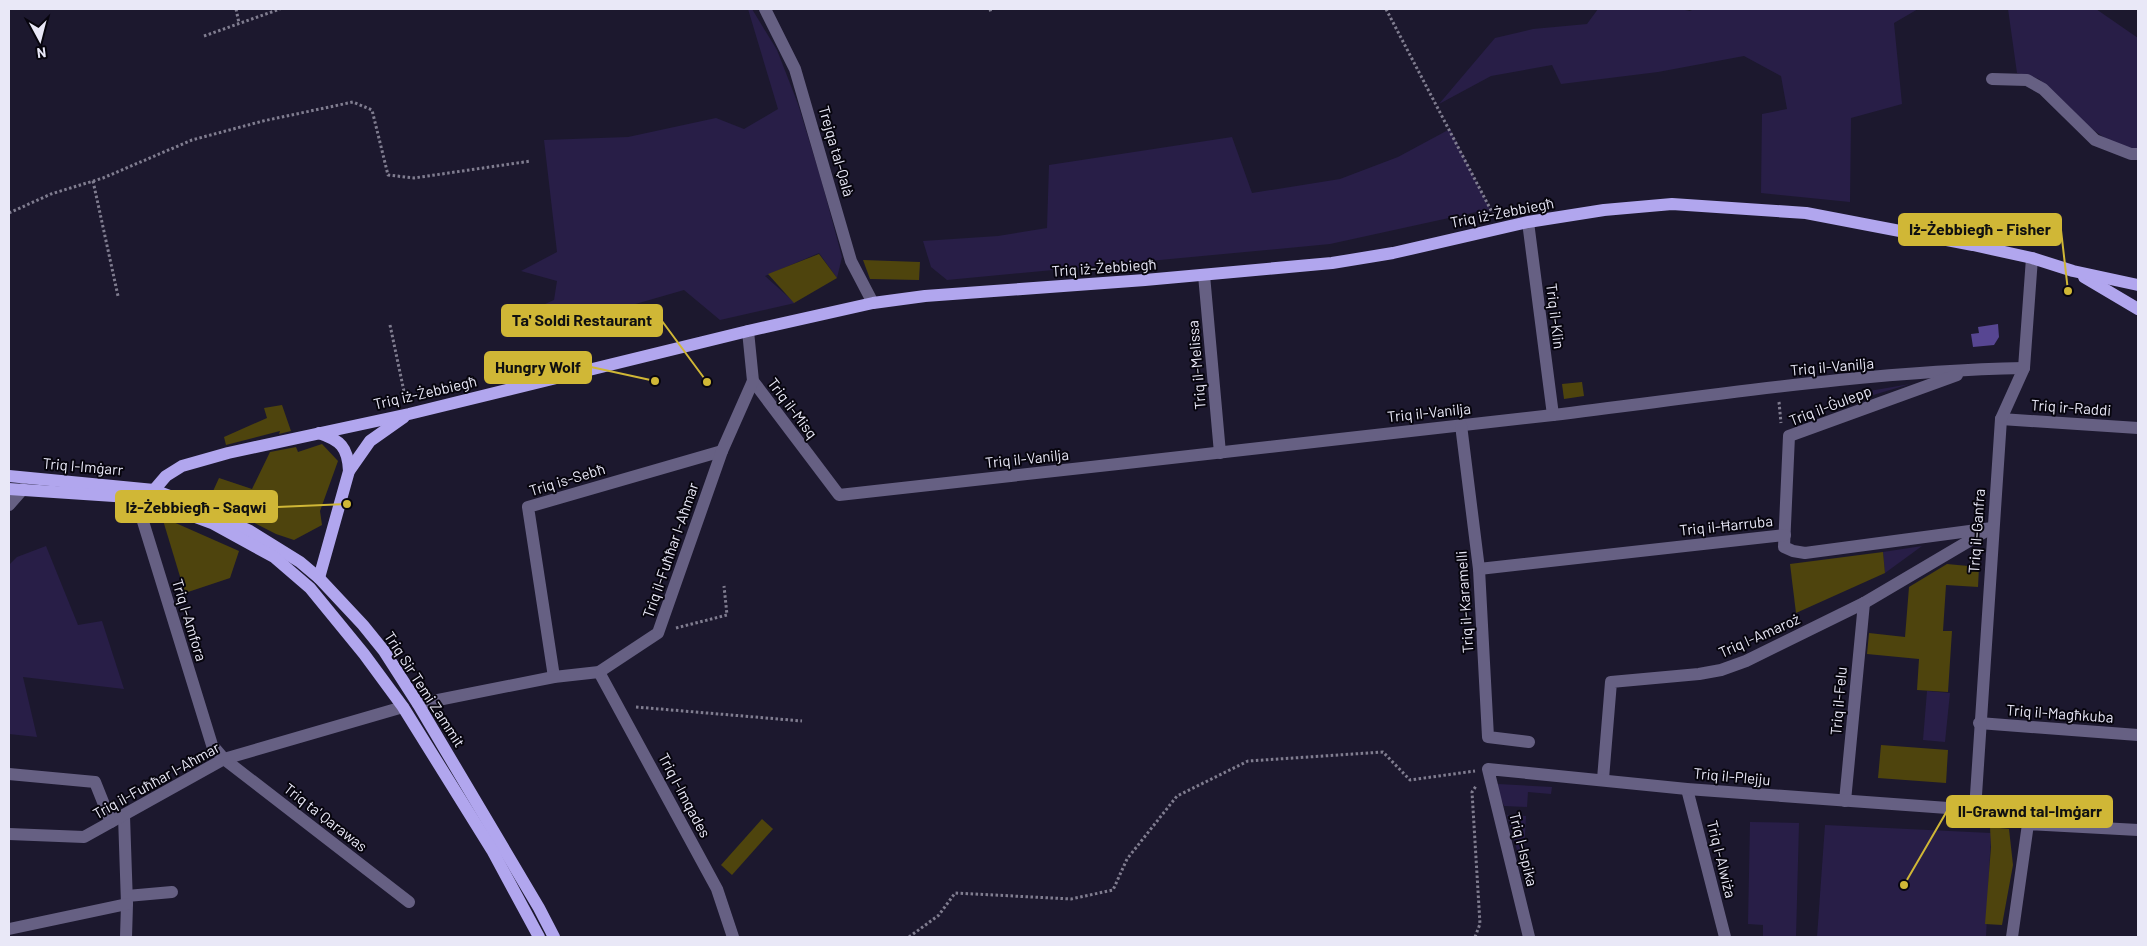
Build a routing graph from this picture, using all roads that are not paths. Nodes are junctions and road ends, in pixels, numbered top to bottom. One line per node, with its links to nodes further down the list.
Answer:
1 (765, 9): 9 (street, Trejqa tal-Qalà)
2 (1992, 79): 3 (street)
3 (2138, 154)
4 (1528, 222): 5 (main road, Triq iż-Żebbiegħ); 7 (main road, Triq iż-Żebbiegħ); 16 (street, Triq il-Klin)
5 (2032, 258): 6 (main road, Triq iż-Żebbiegħ); 12 (street, Triq il-Ganfra)
6 (2073, 271): 8 (main road, Triq iż-Żebbiegħ); 10 (main road, Triq iż-Żebbiegħ)
7 (1204, 275): 9 (main road, Triq iż-Żebbiegħ); 22 (street, Triq il-Melissa)
8 (2138, 285)
9 (873, 302): 11 (main road, Triq iż-Żebbiegħ)
10 (2138, 309)
11 (748, 330): 14 (street, Triq il-Misq); 15 (main road, Triq iż-Żebbiegħ)
12 (2024, 368): 13 (street, Triq il-Vanilja); 17 (street, Triq il-Ganfra)
13 (1973, 369): 16 (street, Triq il-Vanilja); 31 (street, Triq il-Ġulepp)
14 (753, 381): 21 (street, Triq il-Fuħħar l-Aħmar); 28 (street, Triq il-Misq)
15 (409, 414): 20 (main road, Triq iż-Żebbiegħ); 23 (main road)
16 (1553, 415): 18 (street, Triq il-Vanilja)
17 (2001, 419): 19 (street, Triq ir-Raddi); 30 (street, Triq il-Ganfra)
18 (1461, 425): 22 (street, Triq il-Vanilja); 32 (street, Triq il-Karamelli)
19 (2138, 428)
20 (319, 433): 23 (main road); 27 (main road, Triq iż-Żebbiegħ)
21 (722, 450): 35 (street, Triq il-Fuħħar l-Aħmar); 36 (street, Triq is-Sebħ)
22 (1220, 453): 28 (street, Triq il-Vanilja)
23 (349, 471): 33 (main road)
24 (9, 476): 27 (main road, Triq l-Imġarr)
25 (9, 489): 26 (main road, Triq l-Imġarr)
26 (23, 489): 27 (main road, Triq l-Imġarr); 29 (street)
27 (149, 494): 33 (main road, Triq Sir Temi Zammit); 38 (main road, Triq Sir Temi Zammit); 42 (street, Triq l-Amfora)
28 (838, 494)
29 (9, 505)
30 (1992, 528): 31 (street, Triq il-Ħarruba); 34 (street, Triq l-Amaroż); 39 (street, Triq il-Ganfra)
31 (1785, 535): 32 (street, Triq il-Ħarruba)
32 (1479, 568): 41 (street, Triq il-Karamelli)
33 (319, 578): 37 (main road, Triq Sir Temi Zammit)
34 (1864, 603): 45 (street, Triq l-Amaroż); 47 (street, Triq il-Felu)
35 (599, 672): 36 (street, Triq il-Fuħħar l-Aħmar); 60 (street, Triq l-Imqades)
36 (554, 678): 37 (street, Triq il-Fuħħar l-Aħmar)
37 (418, 704): 59 (main road, Triq Sir Temi Zammit)
38 (403, 707): 42 (street, Triq il-Fuħħar l-Aħmar); 58 (main road, Triq Sir Temi Zammit)
39 (1979, 724): 40 (street, Triq il-Magħkuba); 48 (street, Triq il-Ganfra)
40 (2138, 735)
41 (1528, 742)
42 (224, 759): 49 (street, Triq il-Fuħħar l-Aħmar); 55 (street, Triq ta' Qarawas)
43 (1488, 769): 45 (street, Triq il-Plejju); 61 (street, Triq l-Ispika)
44 (9, 774): 50 (street)
45 (1603, 779): 46 (street, Triq il-Plejju)
46 (1687, 789): 47 (street, Triq il-Plejju); 62 (street, Triq l-Alwiża)
47 (1845, 801): 48 (street, Triq il-Plejju)
48 (1975, 810)
49 (124, 816): 50 (street, Triq il-Fuħħar l-Aħmar); 54 (street)
50 (111, 822): 52 (street, Triq il-Fuħħar l-Aħmar)
51 (2138, 830): 63 (street)
52 (9, 834)
53 (172, 892): 54 (street)
54 (127, 900): 56 (street); 57 (street)
55 (409, 902)
56 (9, 929)
57 (126, 937)
58 (539, 937)
59 (554, 937)
60 (733, 937)
61 (1529, 937)
62 (1725, 937)
63 (2012, 937)

